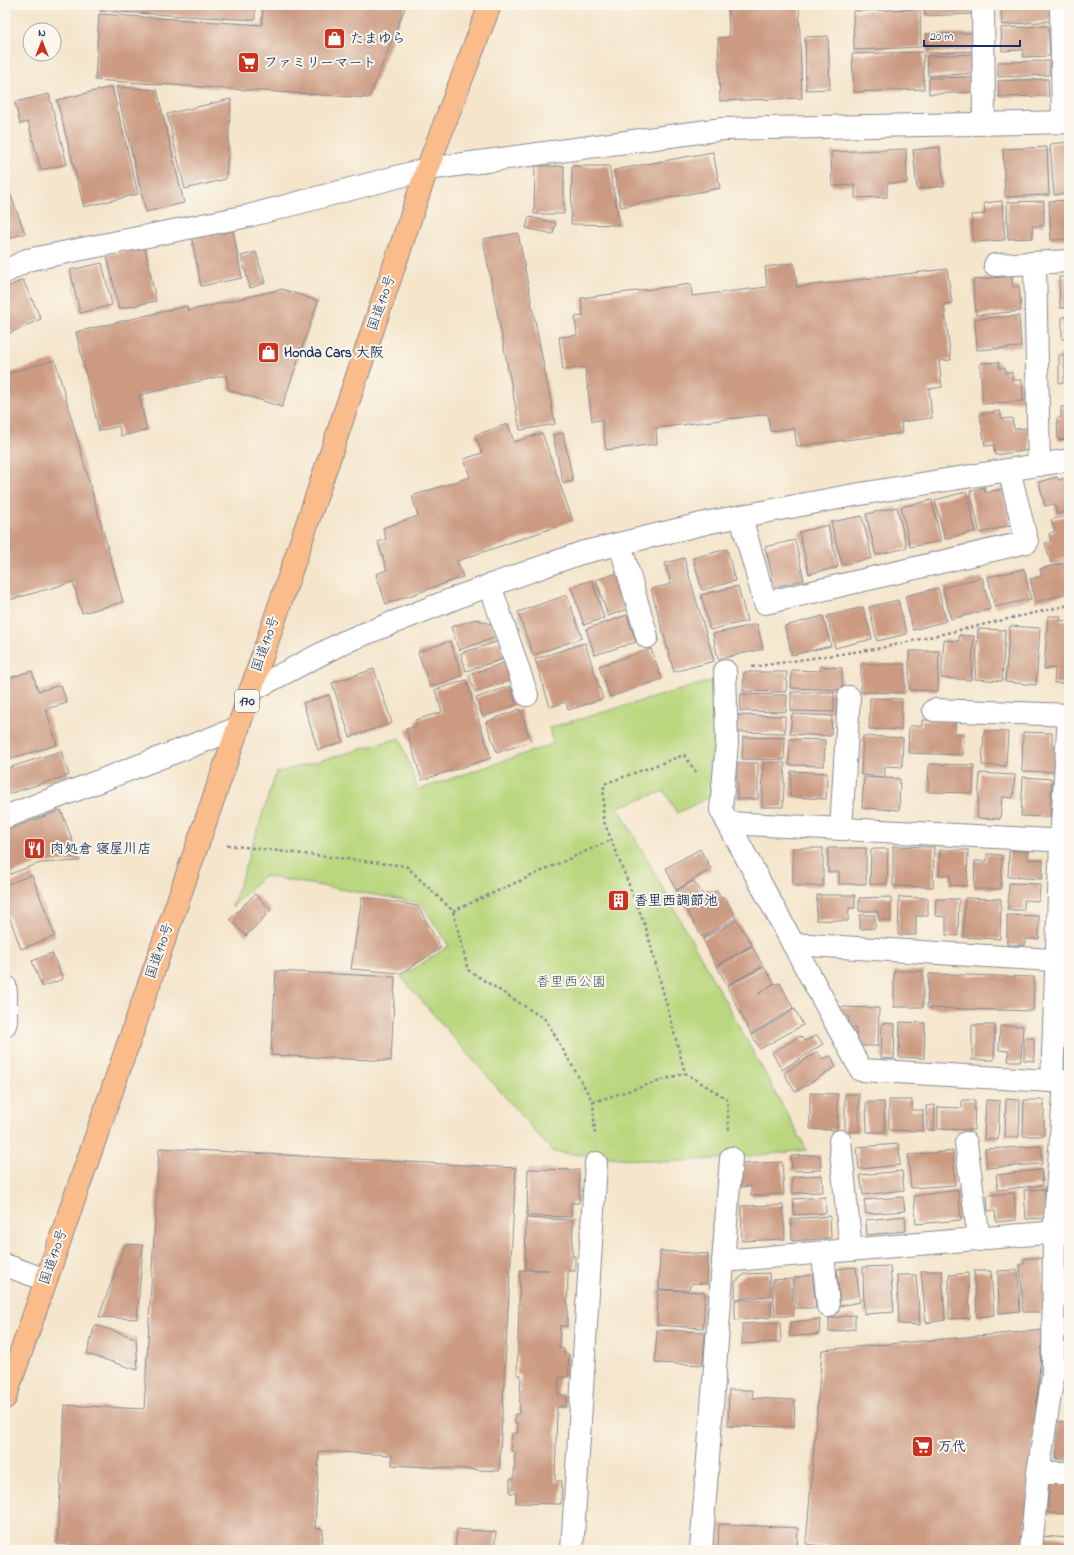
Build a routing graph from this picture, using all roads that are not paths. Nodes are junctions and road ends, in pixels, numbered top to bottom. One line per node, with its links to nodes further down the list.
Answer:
1 (490, 5): 6 (highway, 国道170号 / 170)
2 (983, 5): 5 (street)
3 (1061, 5): 4 (street)
4 (1066, 122): 5 (street)
5 (984, 123): 6 (street)
6 (427, 169): 10 (street); 19 (highway, 国道170号 / 170)
7 (1069, 261): 8 (street)
8 (1035, 263): 9 (street); 12 (street)
9 (995, 265)
10 (5, 272)
11 (1069, 460): 12 (street)
12 (1039, 464): 13 (street)
13 (1009, 470): 14 (street); 14 (street)
14 (741, 517): 15 (street)
15 (620, 544): 16 (street); 17 (street)
16 (490, 585): 19 (street); 20 (street)
17 (647, 637)
18 (725, 671): 26 (street)
19 (250, 691): 24 (highway, 国道170号 / 170)
20 (527, 695)
21 (849, 697): 27 (street)
22 (934, 710): 23 (street)
23 (1069, 715): 28 (street)
24 (238, 728): 25 (street); 44 (highway, 国道170号 / 170)
25 (5, 817)
26 (728, 823): 27 (street); 29 (street)
27 (841, 829): 28 (street)
28 (1065, 840): 30 (street)
29 (793, 944): 30 (street); 33 (street)
30 (1063, 960): 33 (street)
31 (5, 986): 32 (street)
32 (5, 1025)
33 (1062, 1081): 38 (street)
34 (840, 1142): 40 (street)
35 (966, 1143): 39 (street)
36 (731, 1158): 42 (street)
37 (596, 1163): 50 (street)
38 (1062, 1232): 39 (street); 46 (street)
39 (979, 1240): 40 (street)
40 (851, 1250): 41 (street)
41 (823, 1252): 42 (street); 45 (street)
42 (723, 1261): 51 (street)
43 (5, 1265): 44 (street)
44 (46, 1280): 47 (highway, 国道170号 / 170)
45 (828, 1306)
46 (1061, 1375): 48 (street)
47 (5, 1398)
48 (1038, 1472): 49 (street); 52 (street)
49 (1069, 1473)
50 (572, 1550)
51 (701, 1550)
52 (1031, 1550)

